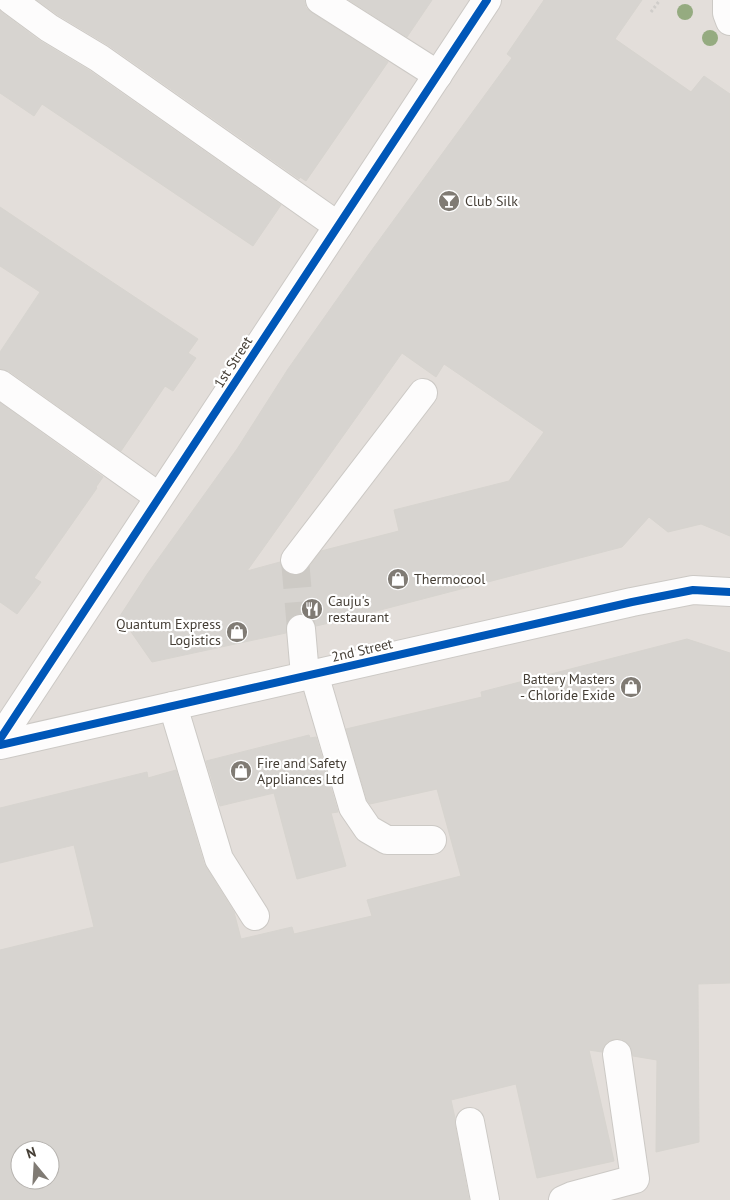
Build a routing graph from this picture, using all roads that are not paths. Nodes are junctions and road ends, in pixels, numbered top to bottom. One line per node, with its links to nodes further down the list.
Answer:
1 (12, 0): 7 (street)
2 (320, 0): 6 (street)
3 (487, 0): 6 (street, 1st Street)
4 (727, 0): 5 (street)
5 (730, 21)
6 (438, 75): 7 (street, 1st Street)
7 (338, 226): 11 (street, 1st Street)
8 (0, 384): 11 (street)
9 (423, 393): 12 (street)
10 (0, 406): 11 (street)
11 (155, 502): 17 (street, 1st Street)
12 (295, 560)
13 (729, 591): 15 (street, 2nd Street)
14 (301, 629): 15 (street)
15 (310, 675): 16 (street, 2nd Street); 19 (street)
16 (173, 706): 18 (street, 2nd Street); 20 (street)
17 (0, 738)
18 (0, 745)
19 (432, 840)
20 (255, 916)
21 (617, 1054): 24 (street)
22 (470, 1122): 23 (street)
23 (485, 1200)
24 (563, 1200)

